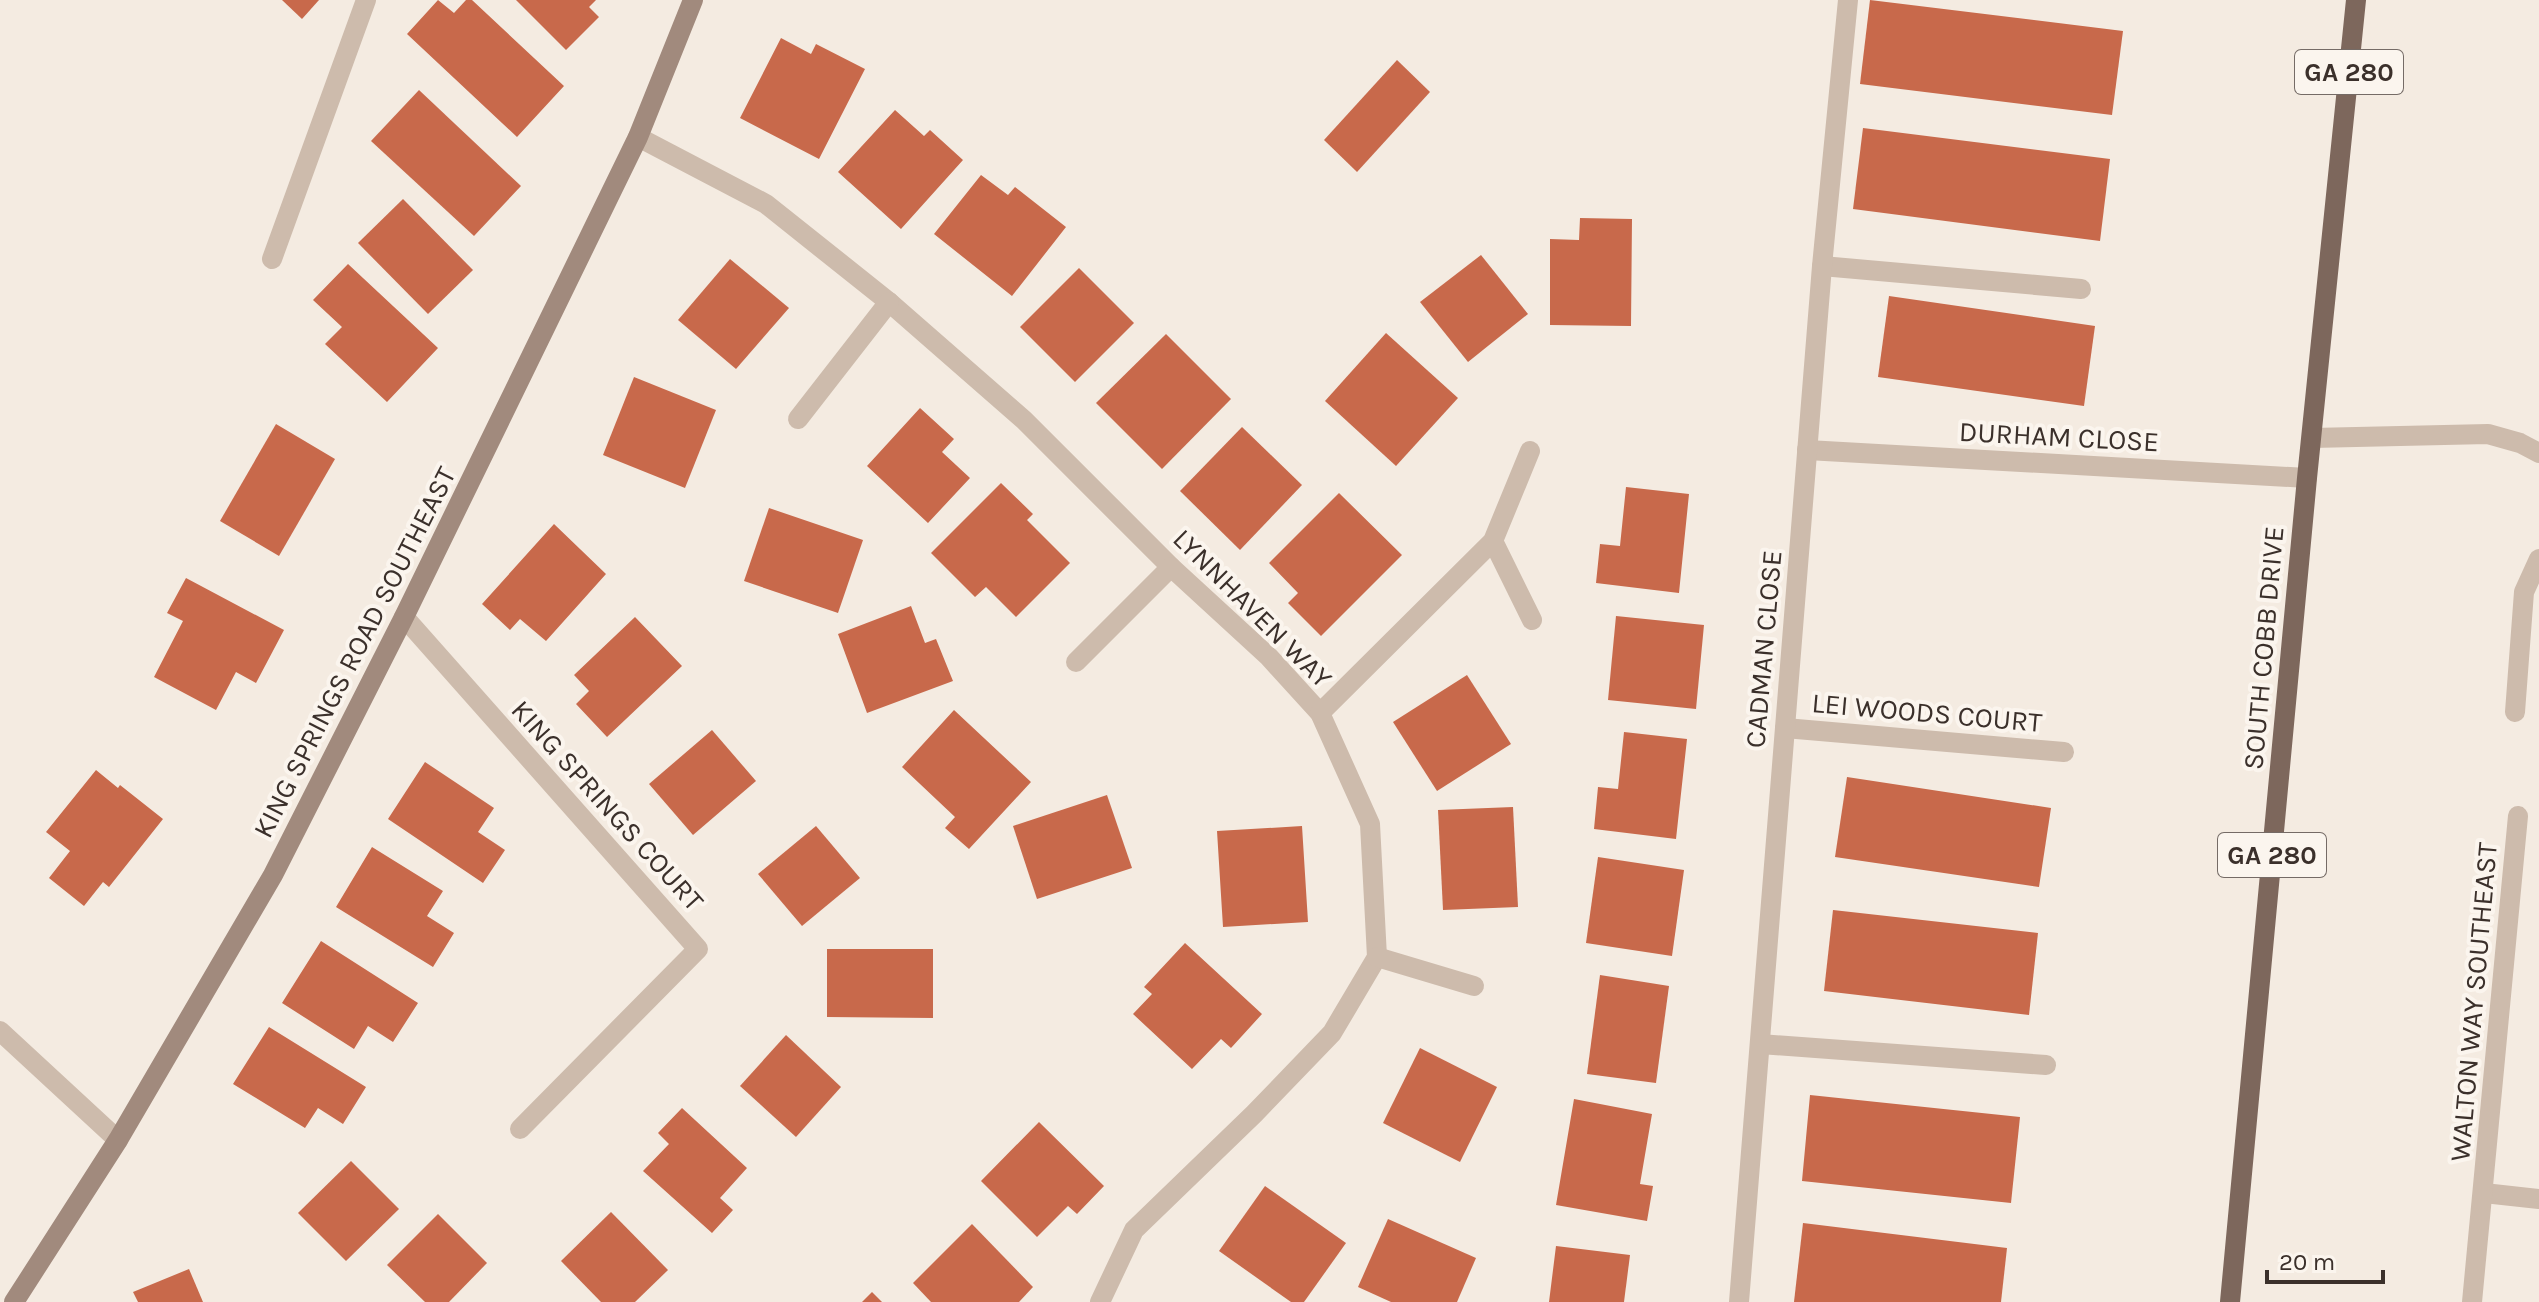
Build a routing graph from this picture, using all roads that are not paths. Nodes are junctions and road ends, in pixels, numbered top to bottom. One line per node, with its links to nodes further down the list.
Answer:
1 (366, 0): 6 (street)
2 (693, 0): 5 (street, KING SPRINGS ROAD SOUTHEAST)
3 (1848, 0): 7 (street, CADMAN CLOSE)
4 (2356, 0): 11 (main road, SOUTH COBB DRIVE / GA 280)
5 (638, 137): 9 (street, LYNNHAVEN WAY); 19 (street, KING SPRINGS ROAD SOUTHEAST)
6 (272, 259)
7 (1822, 266): 8 (street); 12 (street, CADMAN CLOSE)
8 (2081, 289)
9 (889, 302): 10 (street); 18 (street, LYNNHAVEN WAY)
10 (798, 419)
11 (2312, 438): 14 (street); 15 (main road, SOUTH COBB DRIVE / GA 280)
12 (1807, 450): 15 (street, DURHAM CLOSE); 24 (street, CADMAN CLOSE)
13 (1530, 451): 16 (street)
14 (2539, 453)
15 (2307, 478): 39 (main road, SOUTH COBB DRIVE / GA 280)
16 (1493, 541): 20 (street); 23 (street)
17 (2539, 559): 22 (street)
18 (1171, 567): 21 (street); 23 (street, LYNNHAVEN WAY)
19 (404, 617): 32 (street, KING SPRINGS COURT); 33 (street, KING SPRINGS ROAD SOUTHEAST)
20 (1532, 620)
21 (1076, 662)
22 (2515, 712)
23 (1320, 713): 27 (street, LYNNHAVEN WAY)
24 (1785, 728): 25 (street, LEI WOODS COURT); 30 (street, CADMAN CLOSE)
25 (2064, 752)
26 (2518, 816): 34 (street, WALTON WAY SOUTHEAST)
27 (1377, 957): 28 (street); 36 (street)
28 (1474, 986)
29 (0, 1031): 33 (street)
30 (1760, 1044): 31 (street); 38 (street, CADMAN CLOSE)
31 (2046, 1065)
32 (520, 1129)
33 (118, 1140): 37 (street, KING SPRINGS ROAD SOUTHEAST)
34 (2484, 1193): 35 (street, WALTON WAY SOUTHEAST); 40 (street, WALTON WAY SOUTHEAST)
35 (2539, 1199)
36 (1106, 1300)
37 (14, 1302)
38 (1739, 1302)
39 (2230, 1302)
40 (2472, 1302)

